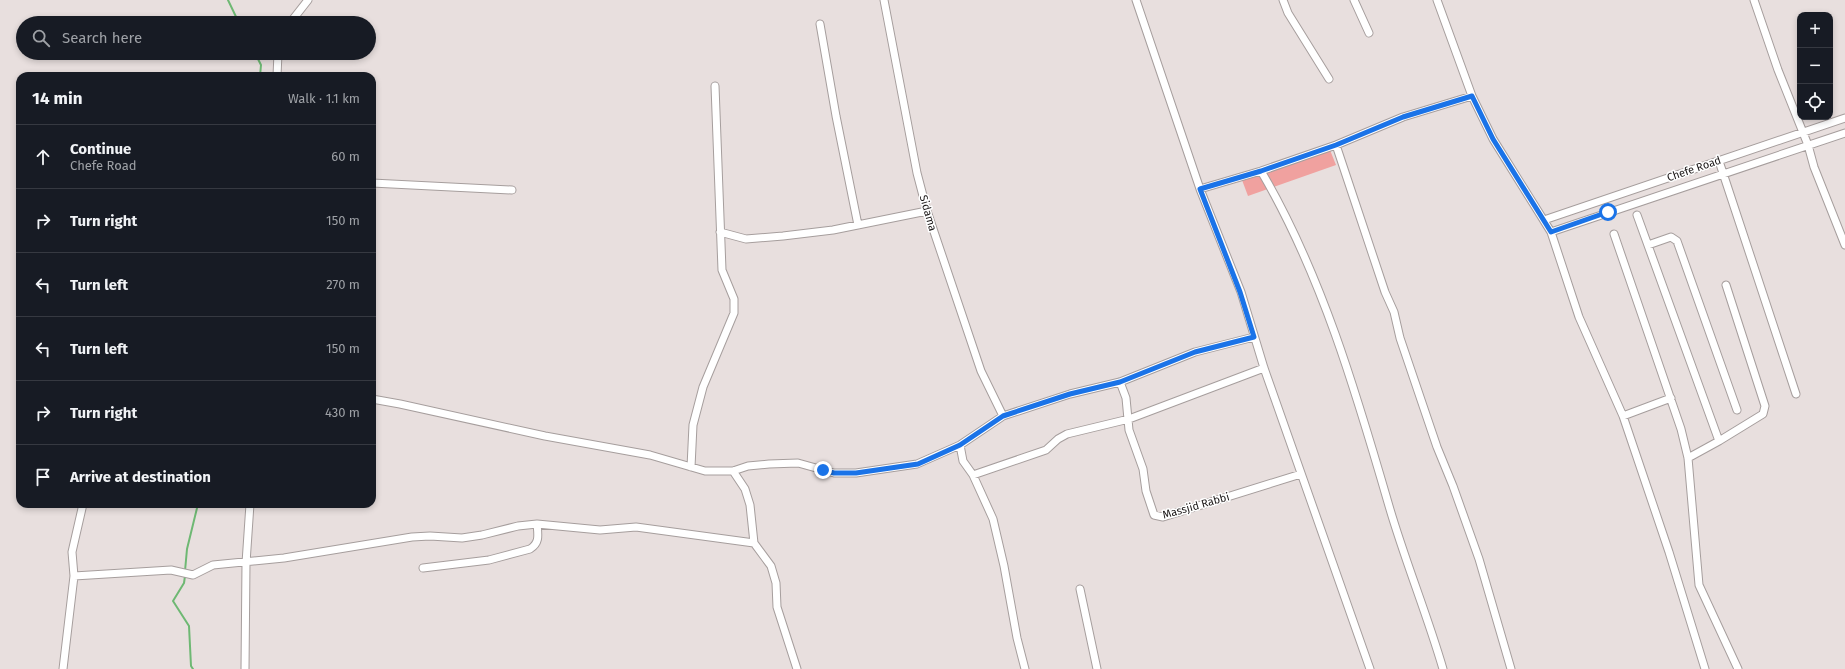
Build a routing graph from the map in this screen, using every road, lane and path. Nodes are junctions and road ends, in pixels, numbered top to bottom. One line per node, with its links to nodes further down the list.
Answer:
1 (308, 0): 8 (street)
2 (884, 0): 27 (street, Sidama)
3 (1136, 0): 25 (street)
4 (1283, 0): 13 (street)
5 (1354, 0): 10 (street)
6 (1437, 0): 15 (street)
7 (1754, 0): 17 (street)
8 (295, 16)
9 (820, 24): 30 (street)
10 (1369, 33)
11 (278, 60): 12 (street)
12 (277, 72)
13 (1330, 79)
14 (715, 86): 31 (street)
15 (1472, 96): 19 (street); 29 (street)
16 (1845, 118): 17 (street, Chefe Road)
17 (1803, 133): 20 (street); 21 (street, Chefe Road)
18 (1845, 133): 20 (street, Chefe Road)
19 (1336, 145): 22 (street); 69 (street)
20 (1808, 145): 23 (street, Chefe Road); 35 (street)
21 (1719, 161): 23 (street); 29 (street, Chefe Road)
22 (1261, 171): 25 (street); 68 (street)
23 (1723, 174): 32 (street, Chefe Road); 40 (street)
24 (376, 183): 26 (street)
25 (1200, 189): 37 (street)
26 (512, 190)
27 (927, 211): 30 (street); 44 (street, Sidama)
28 (1638, 215): 34 (street)
29 (1544, 220): 32 (street)
30 (858, 225): 31 (street)
31 (720, 232): 50 (street)
32 (1551, 232): 45 (street)
33 (1614, 234): 41 (street)
34 (1648, 245): 43 (street); 47 (street)
35 (1845, 245)
36 (1726, 284): 47 (street)
37 (1254, 337): 38 (street); 39 (street)
38 (1264, 368): 46 (street); 52 (street)
39 (1120, 382): 44 (street); 46 (street, Massjid Rabbi)
40 (1796, 394)
41 (1671, 398): 45 (street); 49 (street)
42 (376, 400): 50 (street)
43 (1737, 410)
44 (1003, 416): 48 (street)
45 (1623, 416): 70 (street)
46 (1128, 419): 52 (street, Massjid Rabbi); 53 (street)
47 (1720, 441): 49 (street)
48 (960, 445): 51 (street); 53 (street)
49 (1688, 458): 71 (street)
50 (691, 467): 51 (street)
51 (733, 471): 57 (street)
52 (1301, 474): 67 (street)
53 (973, 475): 65 (street)
54 (82, 508): 60 (street)
55 (250, 508): 58 (street)
56 (538, 524): 57 (street); 58 (street); 59 (street)
57 (754, 543): 64 (street)
58 (246, 563): 60 (street); 63 (street)
59 (423, 568)
60 (74, 576): 62 (street)
61 (1080, 589): 66 (street)
62 (63, 669)
63 (245, 669)
64 (797, 669)
65 (1025, 669)
66 (1097, 669)
67 (1370, 669)
68 (1443, 669)
69 (1511, 669)
70 (1705, 669)
71 (1738, 669)

